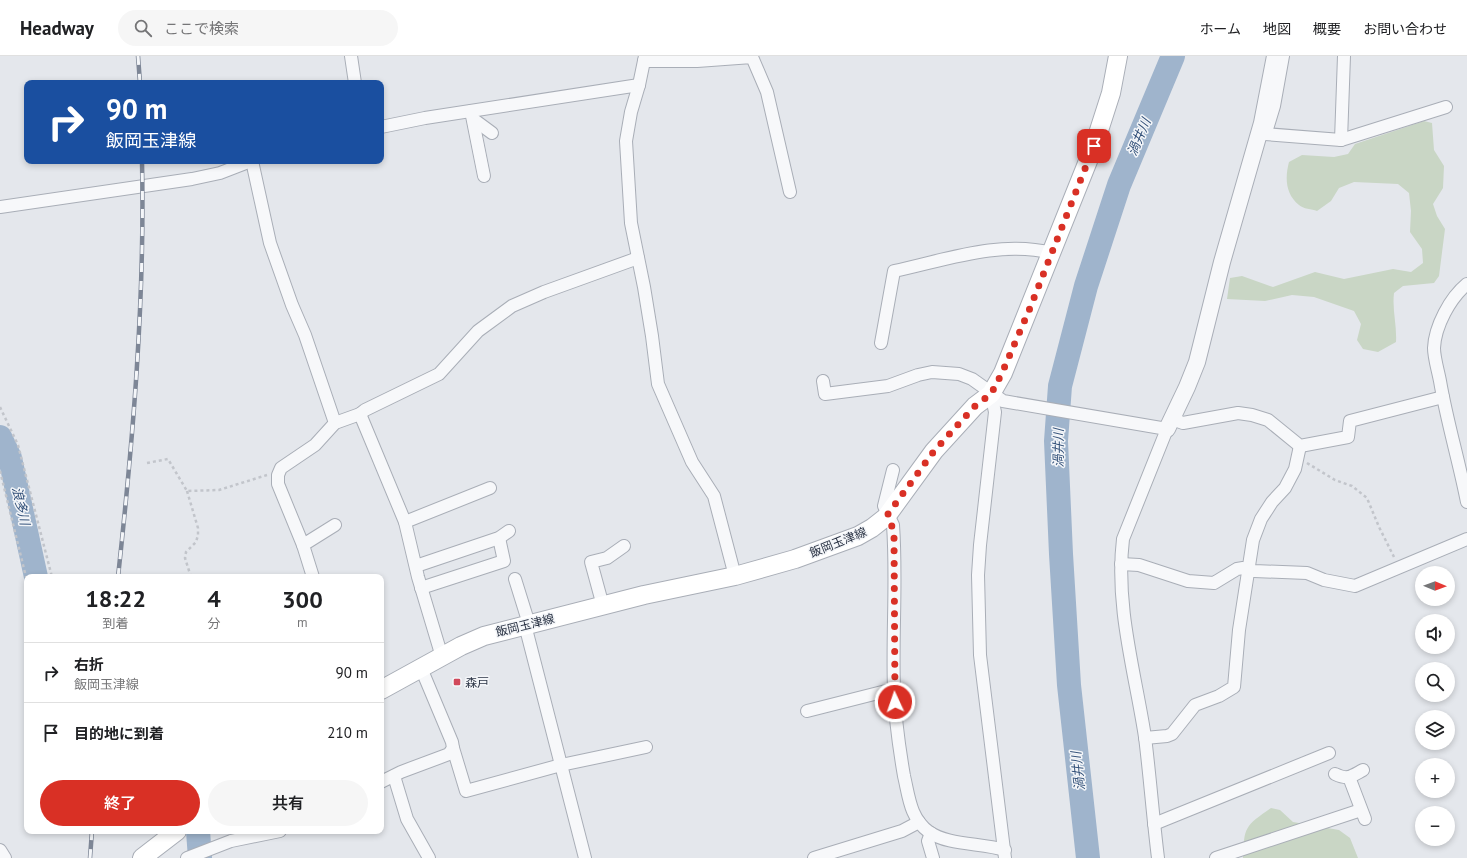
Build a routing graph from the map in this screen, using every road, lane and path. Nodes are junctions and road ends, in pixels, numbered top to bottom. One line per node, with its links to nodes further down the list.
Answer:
1 (352, 56): 7 (street)
2 (1118, 56): 21 (main road, 飯岡玉津線)
3 (1274, 56): 15 (street)
4 (1283, 56): 13 (street)
5 (1344, 56): 14 (street)
6 (644, 59): 8 (street); 19 (street)
7 (355, 80)
8 (639, 85): 10 (street); 22 (street)
9 (1446, 108): 14 (street)
10 (472, 115): 11 (street); 12 (street); 18 (street)
11 (384, 127)
12 (492, 133)
13 (1265, 134): 14 (street); 15 (street)
14 (1341, 140)
15 (1251, 163): 31 (street)
16 (243, 164): 20 (street)
17 (252, 164): 30 (street)
18 (484, 176)
19 (790, 192)
20 (0, 207)
21 (1052, 253): 24 (street); 26 (main road, 飯岡玉津線)
22 (638, 258): 29 (street); 56 (street)
23 (1467, 284): 27 (street)
24 (881, 342)
25 (823, 381): 26 (street)
26 (997, 397): 31 (street); 40 (main road, 飯岡玉津線); 82 (street)
27 (1443, 398): 32 (street); 39 (street)
28 (0, 407): 53 (path)
29 (360, 414): 30 (street); 41 (street)
30 (335, 423): 36 (street)
31 (1170, 424): 32 (street); 48 (street)
32 (1299, 451): 50 (path); 51 (street)
33 (147, 463): 38 (path)
34 (893, 470): 40 (street)
35 (0, 471): 52 (path)
36 (278, 475): 38 (path); 46 (street)
37 (490, 488): 41 (street)
38 (187, 491): 54 (path)
39 (1467, 502)
40 (888, 514): 56 (main road, 飯岡玉津線); 64 (street)
41 (405, 522): 49 (street)
42 (335, 525): 46 (street)
43 (509, 531): 44 (street)
44 (499, 538): 49 (street); 58 (street)
45 (1467, 539): 50 (street)
46 (303, 545): 55 (street)
47 (624, 546): 59 (street)
48 (1122, 564): 51 (street); 66 (street)
49 (416, 566): 58 (street)
50 (1400, 568): 51 (street)
51 (1248, 569): 66 (street)
52 (25, 574)
53 (51, 574)
54 (190, 574)
55 (312, 574)
56 (735, 576): 59 (main road, 飯岡玉津線)
57 (515, 579): 60 (street)
58 (421, 588): 61 (street)
59 (603, 606): 60 (main road, 飯岡玉津線)
60 (527, 624): 61 (main road, 飯岡玉津線); 70 (street)
61 (442, 657): 62 (main road, 飯岡玉津線)
62 (421, 668): 63 (main road, 飯岡玉津線); 68 (street)
63 (384, 688)
64 (894, 689): 65 (street); 76 (street)
65 (807, 711)
66 (1145, 738): 77 (street)
67 (646, 747): 70 (street)
68 (453, 748): 70 (street); 73 (street)
69 (1329, 753): 77 (street)
70 (561, 765): 87 (street)
71 (1363, 770): 74 (street)
72 (1335, 774): 74 (street)
73 (394, 776): 75 (street); 86 (street)
74 (1349, 777): 91 (street)
75 (384, 781)
76 (919, 822): 78 (street); 88 (street)
77 (1154, 824): 90 (street)
78 (931, 833): 82 (street); 89 (street)
79 (173, 834): 83 (main road)
80 (265, 834): 84 (street)
81 (0, 850): 85 (street)
82 (1005, 854)
83 (146, 857)
84 (189, 857)
85 (5, 858)
86 (429, 858)
87 (585, 858)
88 (814, 858)
89 (933, 858)
90 (1158, 858)
91 (1216, 858)

